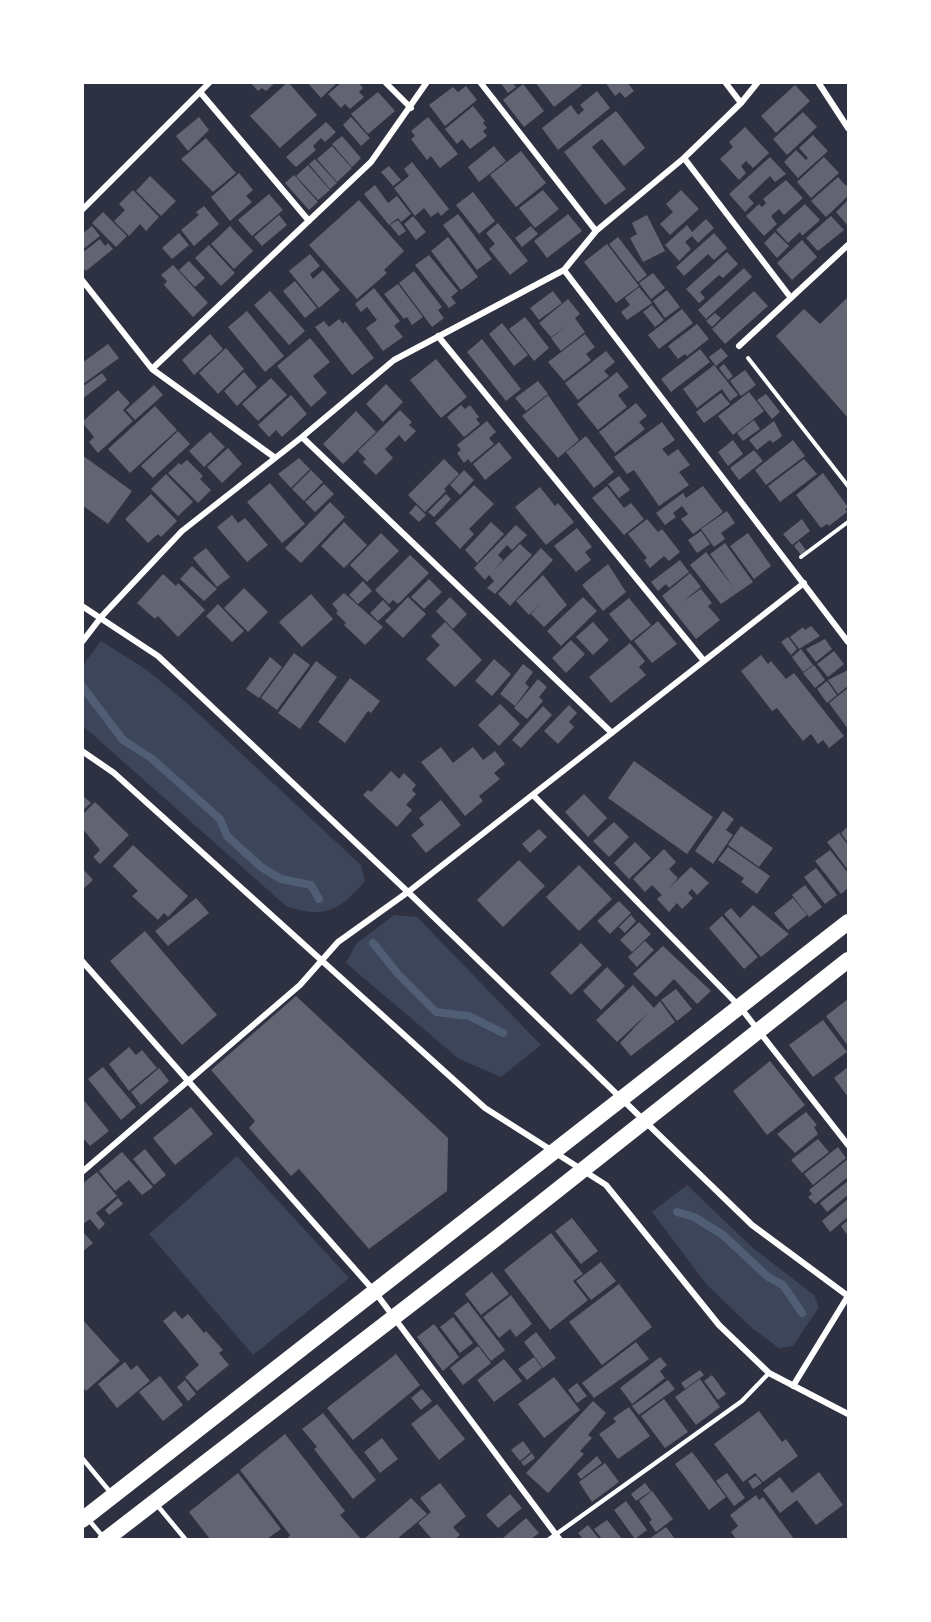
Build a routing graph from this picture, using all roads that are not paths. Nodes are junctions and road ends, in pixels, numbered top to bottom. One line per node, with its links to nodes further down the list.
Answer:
1 (210, 82): 8 (street)
2 (385, 82): 10 (street)
3 (427, 82): 10 (street)
4 (480, 82): 15 (street)
5 (725, 82): 9 (street)
6 (758, 82): 9 (street)
7 (818, 82): 11 (street)
8 (200, 92): 13 (street); 14 (street)
9 (741, 103): 12 (street)
10 (411, 108): 14 (street)
11 (849, 128)
12 (684, 158): 15 (street); 19 (street)
13 (82, 210)
14 (309, 221): 22 (street)
15 (596, 231): 17 (street)
16 (849, 245): 19 (street)
17 (564, 270): 20 (street); 25 (street)
18 (82, 280): 22 (street)
19 (790, 298): 21 (street)
20 (438, 336): 23 (street); 30 (street)
21 (739, 346)
22 (152, 369): 24 (street)
23 (302, 437): 24 (street); 31 (street)
24 (274, 458): 27 (street)
25 (804, 583): 29 (street); 30 (street)
26 (82, 606): 27 (street)
27 (102, 616): 28 (street); 34 (street)
28 (82, 642)
29 (849, 642)
30 (704, 661): 31 (street)
31 (612, 733): 33 (street)
32 (82, 751): 38 (street)
33 (533, 795): 34 (street); 39 (street)
34 (408, 891): 38 (street); 42 (street)
35 (849, 922): 39 (highway)
36 (849, 960): 40 (highway)
37 (82, 962): 41 (street)
38 (321, 962): 41 (street); 45 (street)
39 (740, 1008): 40 (street); 42 (highway)
40 (758, 1031): 43 (highway); 44 (street)
41 (186, 1081): 47 (street); 48 (street)
42 (621, 1099): 43 (street); 45 (highway)
43 (644, 1120): 46 (highway); 49 (street)
44 (849, 1145)
45 (554, 1152): 46 (street); 48 (highway)
46 (582, 1169): 50 (highway); 51 (street)
47 (82, 1172)
48 (375, 1292): 50 (street); 55 (highway)
49 (848, 1296): 52 (street)
50 (393, 1316): 56 (highway); 58 (street)
51 (769, 1373): 52 (street); 58 (lane)
52 (793, 1386): 53 (street)
53 (849, 1414)
54 (82, 1458): 55 (lane)
55 (113, 1496): 57 (highway)
56 (154, 1502): 59 (highway); 60 (lane)
57 (84, 1519): 59 (lane)
58 (555, 1534): 61 (lane); 62 (street)
59 (105, 1539)
60 (186, 1539)
61 (548, 1539)
62 (560, 1539)

